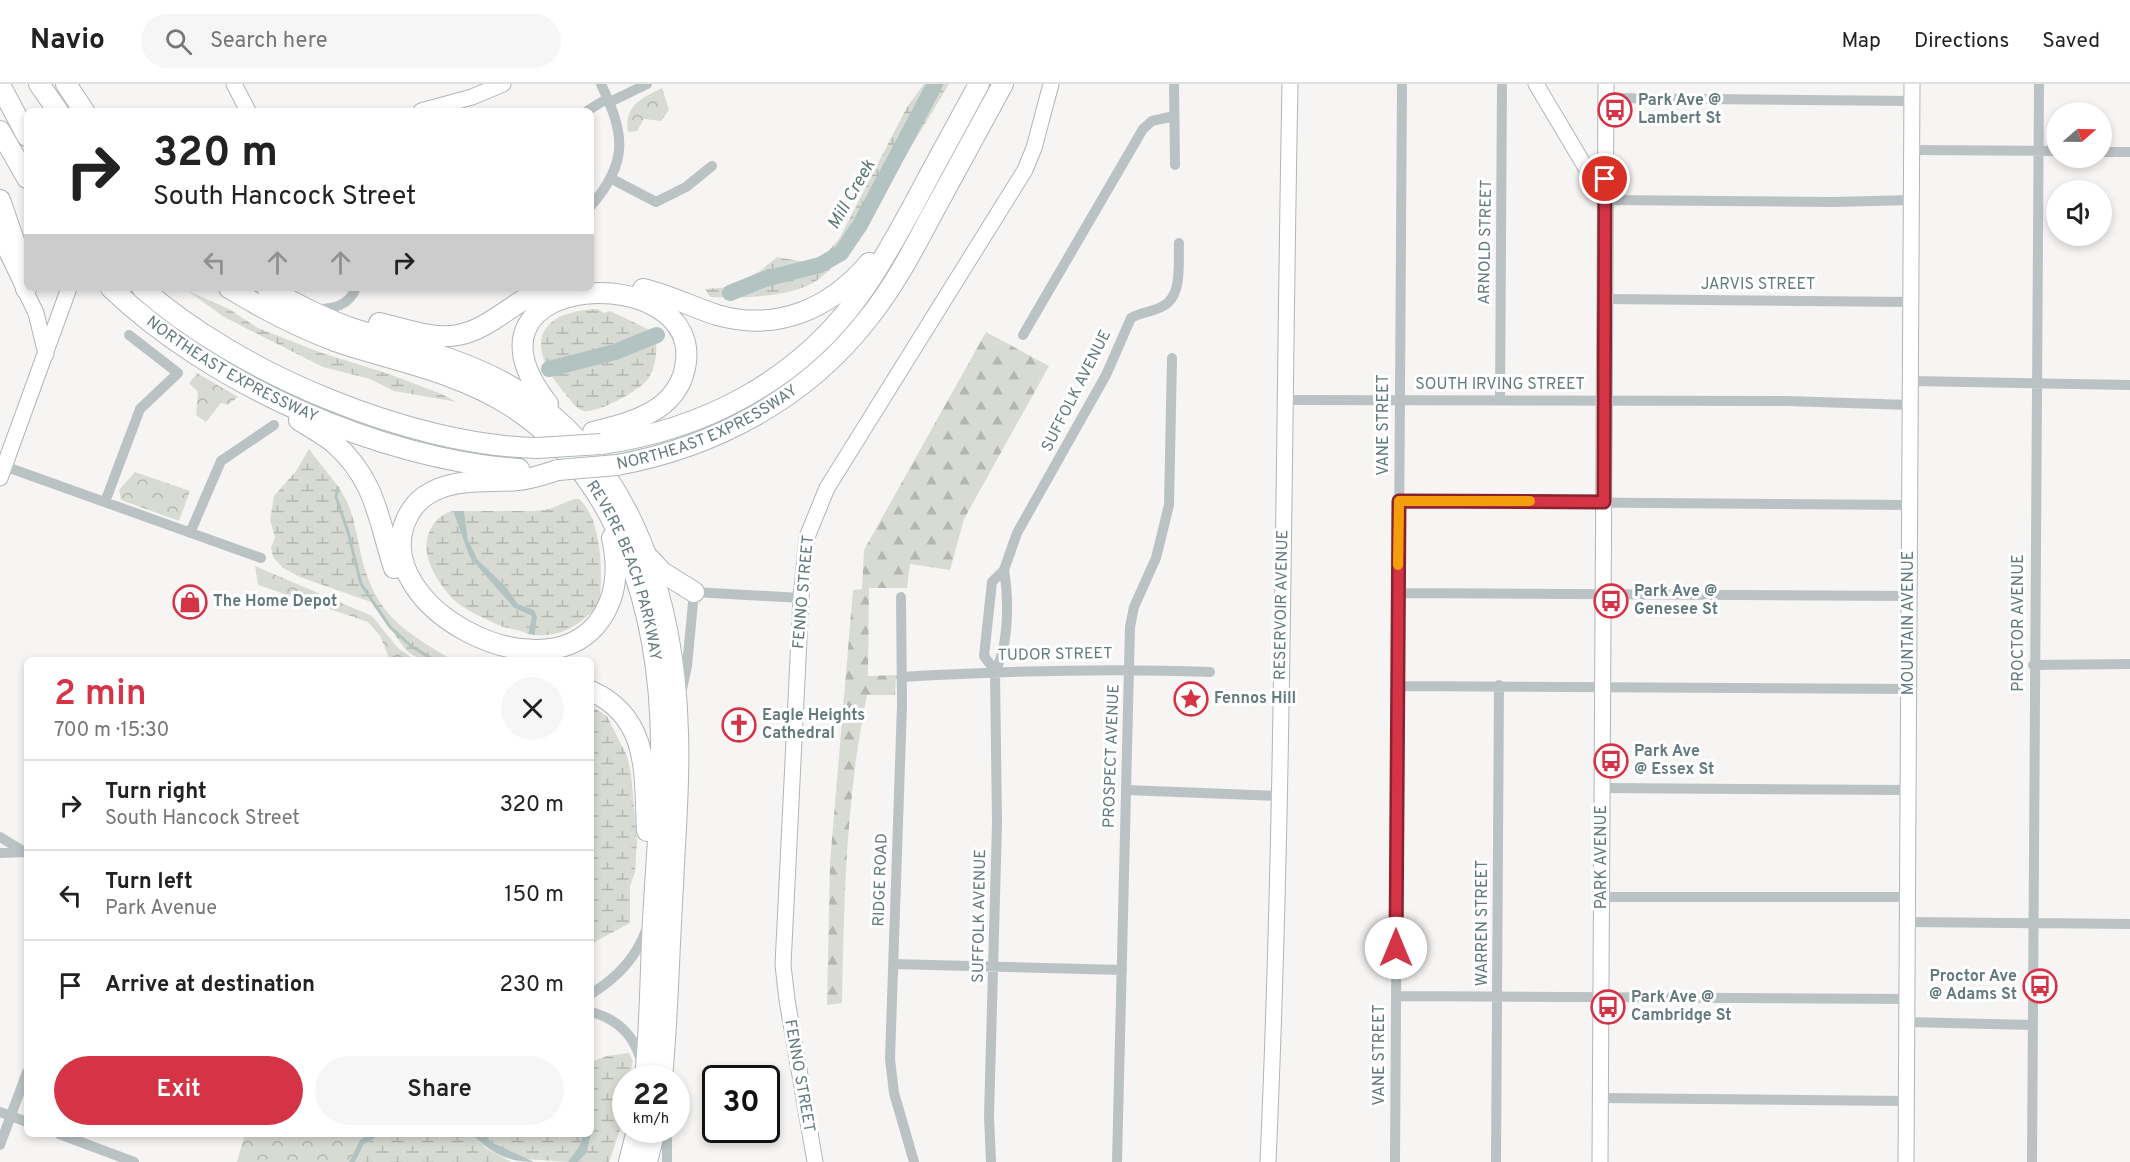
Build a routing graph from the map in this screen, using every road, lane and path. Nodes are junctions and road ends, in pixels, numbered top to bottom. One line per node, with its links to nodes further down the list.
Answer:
1 (39, 84): 21 (highway)
2 (66, 84): 22 (highway)
3 (234, 84): 23 (street)
4 (503, 84): 24 (street)
5 (601, 84): 19 (street)
6 (647, 84): 19 (street)
7 (979, 84): 42 (highway, NORTHEAST EXPRESSWAY)
8 (1003, 84): 77 (highway, NORTHEAST EXPRESSWAY, bridge)
9 (1051, 84): 93 (street, FENNO STREET)
10 (1174, 84): 26 (street)
11 (1290, 84): 69 (street, RESERVOIR AVENUE)
12 (1402, 84): 70 (street, VANE STREET)
13 (1502, 84): 71 (street, ARNOLD STREET)
14 (1536, 84): 39 (street)
15 (1912, 84): 20 (street, MOUNTAIN AVENUE)
16 (2038, 84): 30 (street, PROCTOR AVENUE)
17 (0, 85): 27 (highway)
18 (1606, 91): 20 (street); 39 (street, PARK AVENUE)
19 (609, 100): 25 (street); 37 (street)
20 (1912, 101): 29 (street, MOUNTAIN AVENUE)
21 (56, 108)
22 (82, 108)
23 (246, 108)
24 (432, 108)
25 (594, 108)
26 (1174, 116): 34 (street); 62 (street)
27 (24, 130)
28 (0, 131): 36 (highway)
29 (1911, 150): 30 (street); 40 (street, MOUNTAIN AVENUE)
30 (2039, 150): 31 (street); 66 (street, PROCTOR AVENUE)
31 (2046, 150)
32 (2112, 152): 33 (street)
33 (2130, 152)
34 (1175, 165)
35 (712, 166): 37 (street)
36 (24, 173)
37 (612, 179): 41 (street)
38 (0, 200): 45 (highway)
39 (1605, 200): 40 (street); 57 (street, PARK AVENUE)
40 (1912, 200): 58 (street, MOUNTAIN AVENUE)
41 (594, 202)
42 (899, 230): 46 (highway); 76 (highway, NORTHEAST EXPRESSWAY)
43 (0, 238): 47 (street)
44 (1179, 243): 87 (street, SUFFOLK AVENUE)
45 (24, 280)
46 (594, 282)
47 (24, 285)
48 (27, 291): 63 (street)
49 (28, 291): 60 (street)
50 (68, 291): 60 (street)
51 (114, 291): 68 (highway, NORTHEAST EXPRESSWAY)
52 (146, 291): 76 (highway, NORTHEAST EXPRESSWAY, bridge)
53 (234, 291): 79 (highway, REVERE BEACH PARKWAY)
54 (273, 291): 59 (highway, REVERE BEACH PARKWAY)
55 (354, 291): 59 (street)
56 (542, 291): 59 (highway)
57 (1605, 299): 58 (street, JARVIS STREET); 72 (street, PARK AVENUE)
58 (1911, 302): 65 (street, MOUNTAIN AVENUE)
59 (307, 308): 75 (highway, REVERE BEACH PARKWAY)
60 (60, 315): 63 (street)
61 (129, 335): 81 (street)
62 (1023, 335)
63 (46, 354): 78 (street)
64 (1172, 358): 97 (street, PROSPECT AVENUE)
65 (1911, 381): 66 (street); 73 (street, MOUNTAIN AVENUE)
66 (2036, 383): 67 (street); 96 (street, PROCTOR AVENUE)
67 (2130, 385)
68 (264, 392): 77 (highway, NORTHEAST EXPRESSWAY); 94 (highway)
69 (1287, 400): 70 (street, SOUTH IRVING STREET); 110 (street, RESERVOIR AVENUE)
70 (1398, 400): 71 (street, SOUTH IRVING STREET); 80 (street, VANE STREET)
71 (1500, 400): 72 (street, SOUTH IRVING STREET)
72 (1604, 400): 73 (street, SOUTH IRVING STREET); 82 (street, PARK AVENUE)
73 (1910, 405): 83 (street, MOUNTAIN AVENUE)
74 (274, 425): 84 (street)
75 (570, 432): 76 (highway); 85 (highway, REVERE BEACH PARKWAY)
76 (597, 438)
77 (558, 470): 79 (highway)
78 (2, 472): 81 (street)
79 (592, 485): 117 (highway, REVERE BEACH PARKWAY)
80 (1399, 501): 82 (street); 89 (street, VANE STREET)
81 (105, 502): 84 (street)
82 (1604, 502): 83 (street); 90 (street, PARK AVENUE)
83 (1909, 505): 91 (street, MOUNTAIN AVENUE)
84 (190, 533): 86 (street)
85 (645, 553): 88 (highway); 106 (highway, REVERE BEACH PARKWAY)
86 (261, 558)
87 (1004, 570): 98 (street, SUFFOLK AVENUE); 98 (street, SUFFOLK AVENUE)
88 (694, 592): 93 (street); 106 (street)
89 (1397, 593): 90 (street); 102 (street, VANE STREET)
90 (1603, 595): 91 (street); 103 (street, PARK AVENUE)
91 (1909, 596): 104 (street, MOUNTAIN AVENUE)
92 (901, 597): 100 (street, RIDGE ROAD)
93 (801, 598): 149 (street, FENNO STREET)
94 (505, 657)
95 (2130, 664): 96 (street)
96 (2033, 665): 119 (street, PROCTOR AVENUE)
97 (1130, 668): 98 (street, TUDOR STREET); 99 (street, TUDOR STREET); 108 (street, PROSPECT AVENUE)
98 (995, 671): 100 (street, TUDOR STREET); 122 (street, SUFFOLK AVENUE)
99 (1210, 672)
100 (901, 677): 121 (street, RIDGE ROAD)
101 (1499, 685): 102 (street); 103 (street); 126 (street, WARREN STREET)
102 (1397, 686): 125 (street, VANE STREET)
103 (1603, 687): 104 (street); 107 (street, PARK AVENUE)
104 (1909, 689): 109 (street, MOUNTAIN AVENUE)
105 (594, 692): 117 (highway)
106 (677, 706): 134 (highway, REVERE BEACH PARKWAY)
107 (1603, 788): 109 (street); 115 (street, PARK AVENUE)
108 (1126, 790): 110 (street); 123 (street, PROSPECT AVENUE)
109 (1908, 790): 116 (street, MOUNTAIN AVENUE)
110 (1280, 796): 153 (street, RESERVOIR AVENUE)
111 (0, 837): 112 (street)
112 (24, 850)
113 (24, 851): 114 (street)
114 (0, 853)
115 (1602, 897): 116 (street); 127 (street, PARK AVENUE)
116 (1907, 897): 118 (street, MOUNTAIN AVENUE)
117 (654, 905): 124 (street); 133 (highway, REVERE BEACH PARKWAY)
118 (1907, 922): 119 (street); 128 (street, MOUNTAIN AVENUE)
119 (2033, 923): 120 (street); 131 (street, PROCTOR AVENUE)
120 (2130, 924)
121 (893, 964): 122 (street); 150 (street, RIDGE ROAD)
122 (994, 967): 123 (street); 151 (street, SUFFOLK AVENUE)
123 (1122, 970): 152 (street, PROSPECT AVENUE)
124 (594, 992)
125 (1396, 996): 126 (street); 154 (street, VANE STREET)
126 (1498, 997): 127 (street); 155 (street, WARREN STREET)
127 (1601, 998): 128 (street); 136 (street, PARK AVENUE)
128 (1907, 999): 130 (street, MOUNTAIN AVENUE)
129 (594, 1013): 132 (street)
130 (1907, 1022): 131 (street); 137 (street, MOUNTAIN AVENUE)
131 (2033, 1025): 158 (street, PROCTOR AVENUE)
132 (642, 1065)
133 (646, 1065)
134 (664, 1065)
135 (24, 1078): 138 (street)
136 (1601, 1098): 137 (street); 156 (street, PARK AVENUE)
137 (1906, 1101): 157 (street, MOUNTAIN AVENUE)
138 (5, 1114): 139 (street); 144 (street)
139 (24, 1121)
140 (67, 1137): 146 (street)
141 (634, 1143): 147 (highway)
142 (652, 1143): 148 (highway)
143 (667, 1143): 145 (street)
144 (0, 1145)
145 (667, 1160)
146 (134, 1162)
147 (629, 1162)
148 (647, 1162)
149 (815, 1162)
150 (914, 1162)
151 (991, 1162)
152 (1117, 1162)
153 (1268, 1162)
154 (1395, 1162)
155 (1496, 1162)
156 (1600, 1162)
157 (1906, 1162)
158 (2032, 1162)

